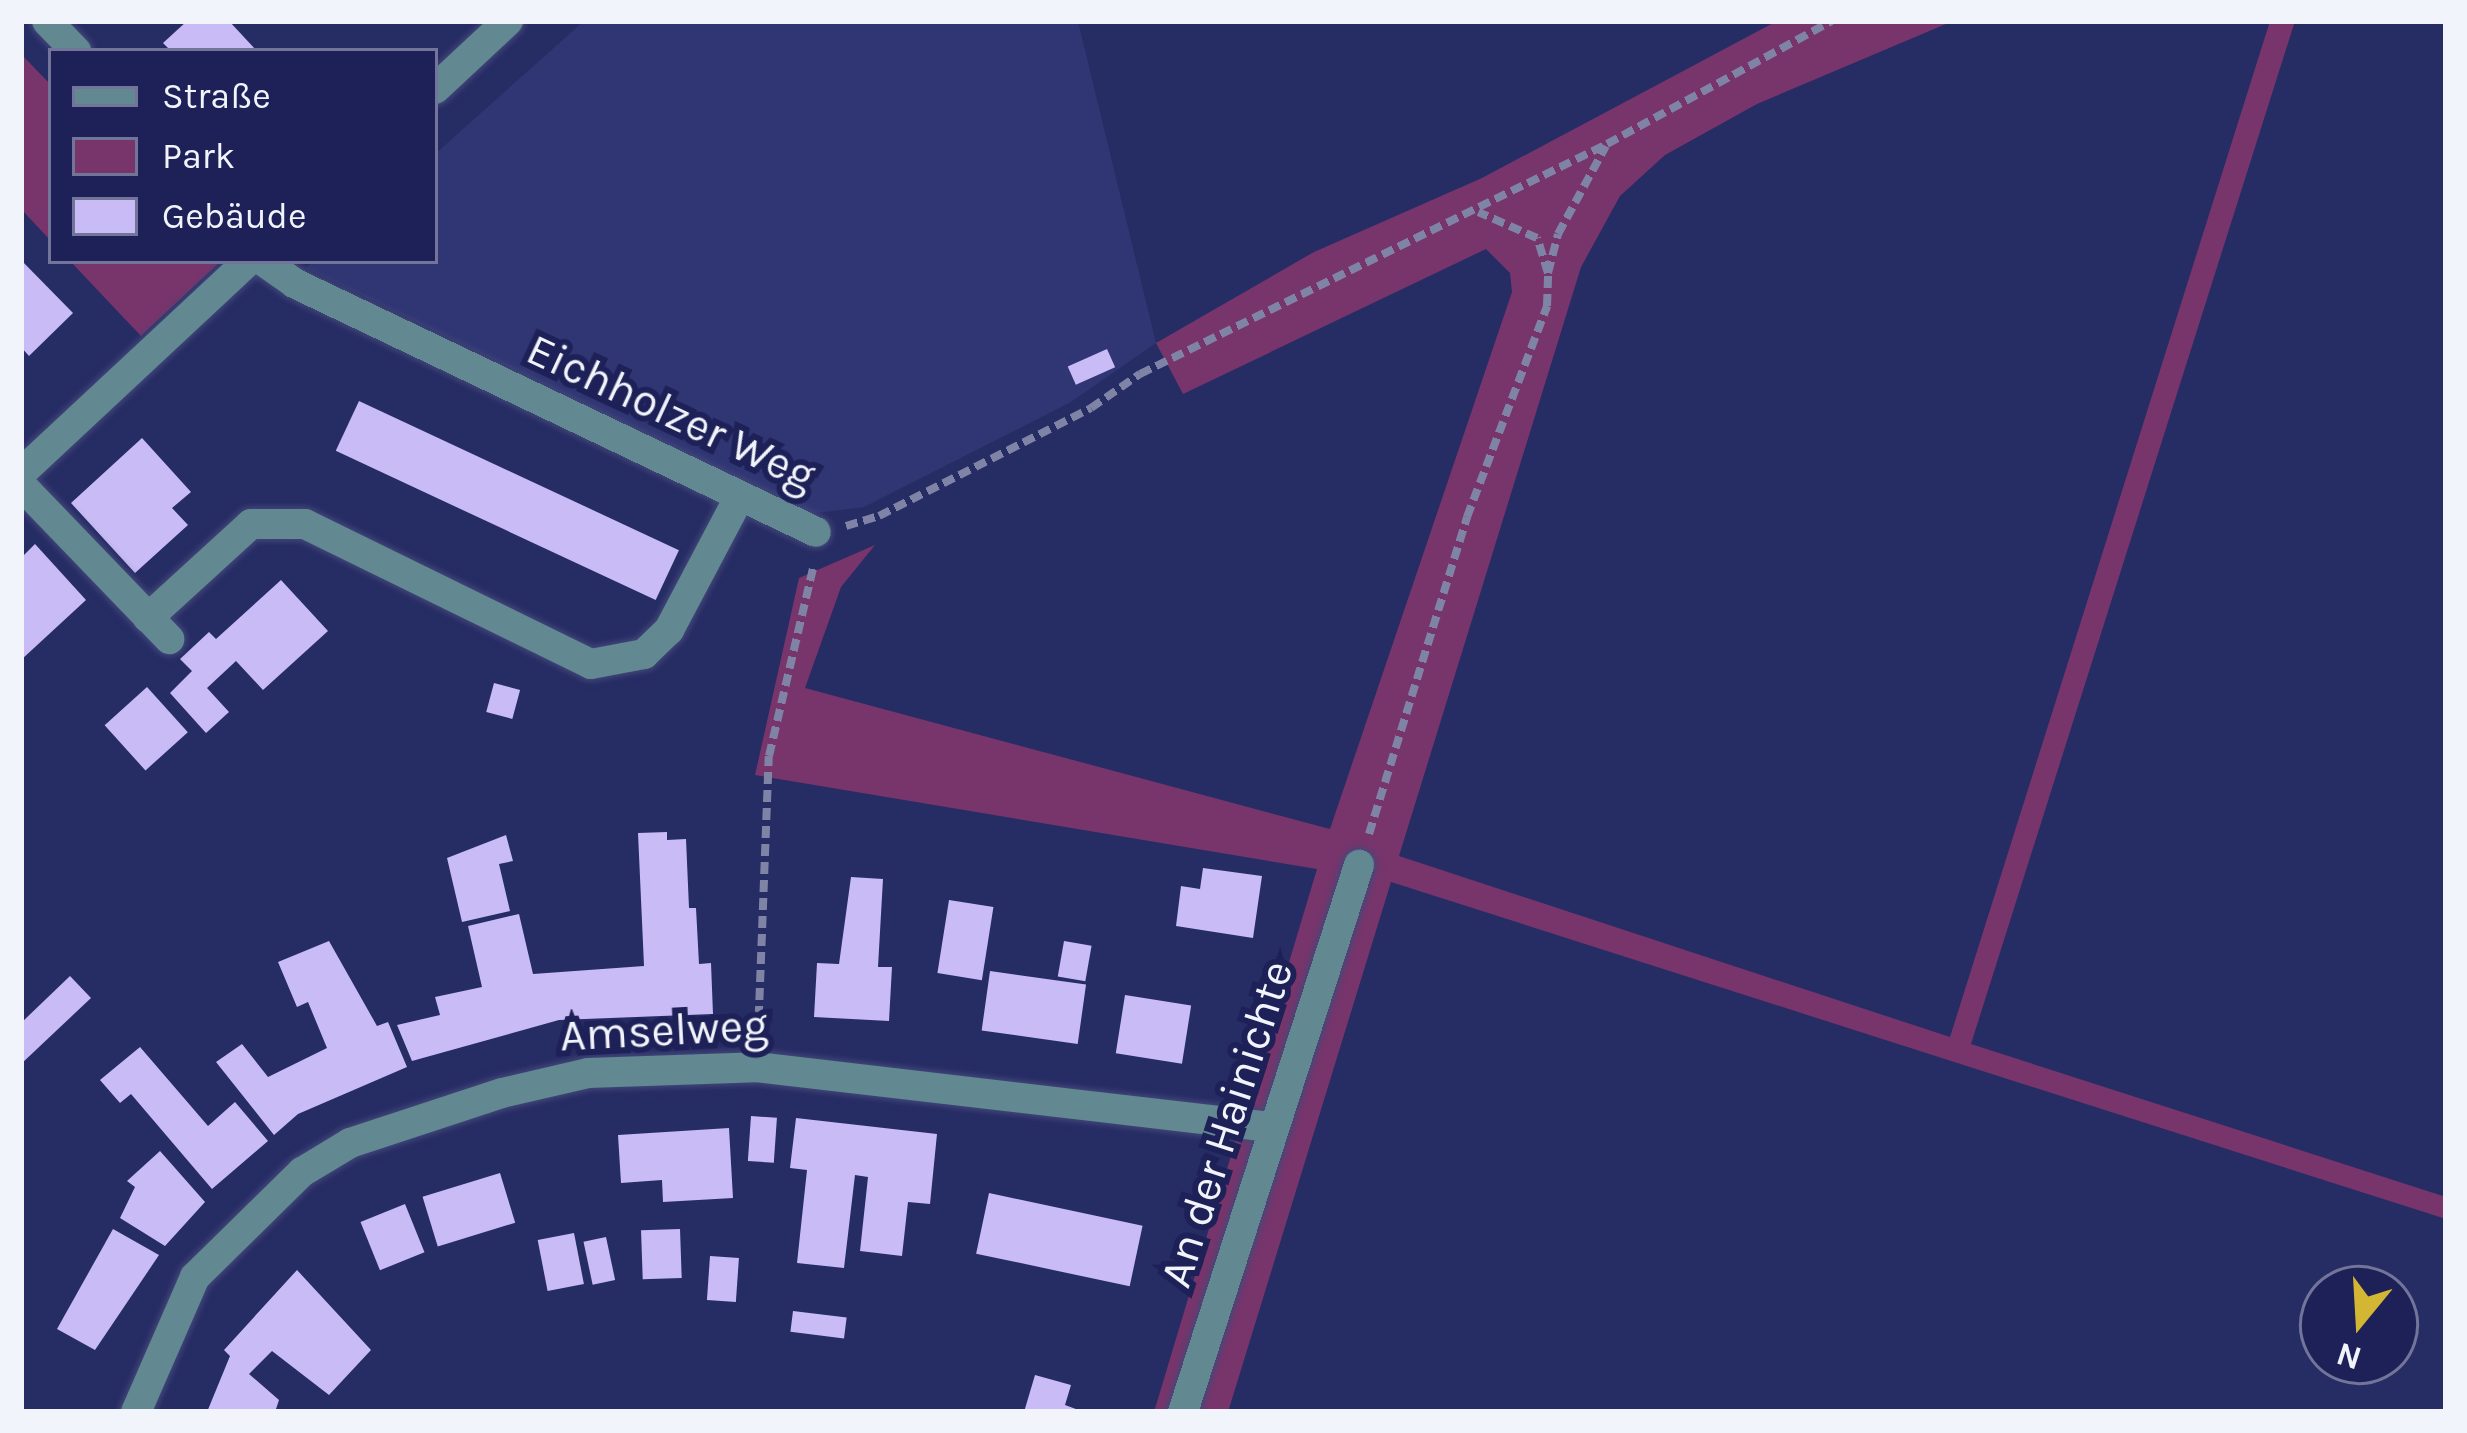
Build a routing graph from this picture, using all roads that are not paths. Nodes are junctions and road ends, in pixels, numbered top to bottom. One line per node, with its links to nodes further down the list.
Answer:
1 (47, 21): 3 (street)
2 (508, 21): 4 (street)
3 (73, 48)
4 (438, 86)
5 (245, 264): 7 (street)
6 (269, 264): 9 (street, Eichholzer Weg)
7 (21, 473)
8 (21, 485): 9 (street)
9 (739, 498): 10 (street, Eichholzer Weg)
10 (816, 532)
11 (1360, 865): 12 (street, An der Hainichte)
12 (1271, 1127): 13 (street, Amselweg); 14 (street, An der Hainichte)
13 (136, 1412)
14 (1183, 1412)

